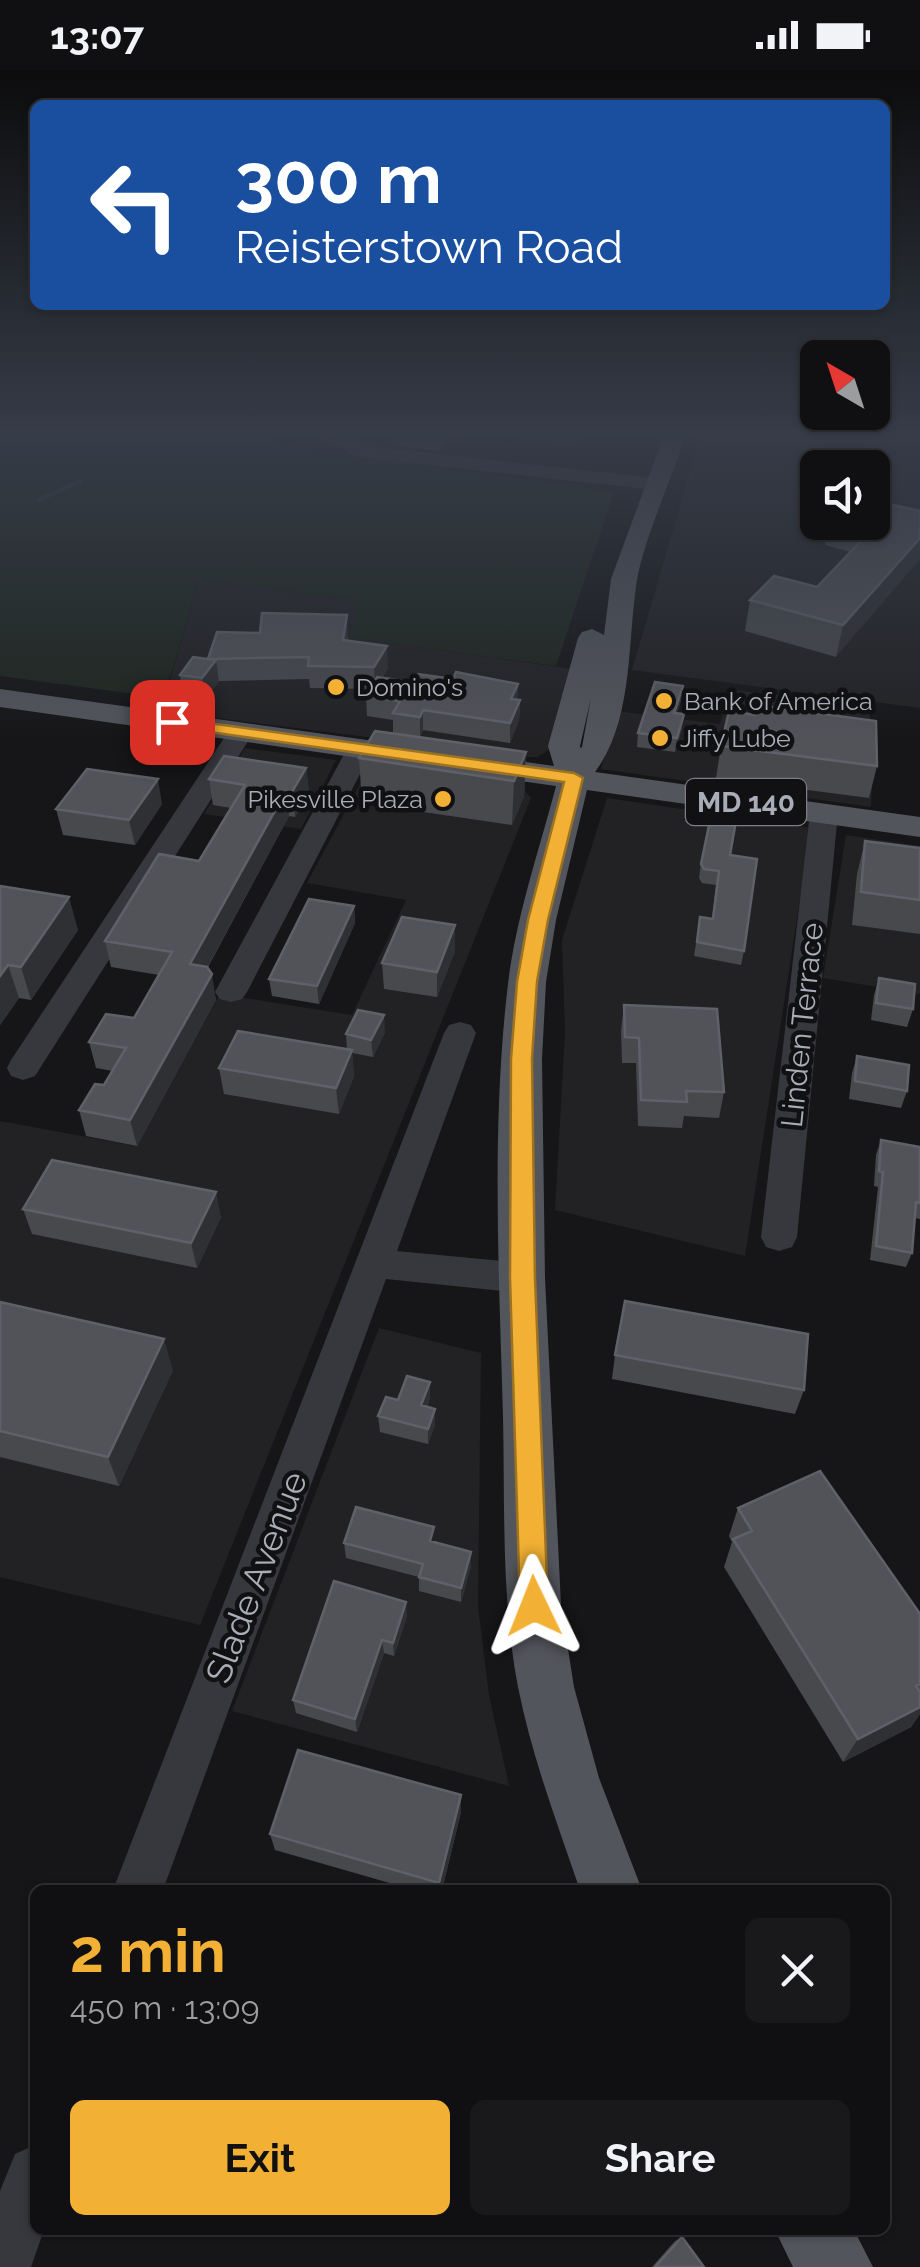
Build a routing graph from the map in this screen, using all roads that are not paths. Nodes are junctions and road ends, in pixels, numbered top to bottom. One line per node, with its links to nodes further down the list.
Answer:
1 (638, 538): 5 (main road)
2 (0, 698): 3 (main road, MD 140)
3 (242, 732): 4 (main road, MD 140); 10 (street)
4 (361, 748): 5 (main road, MD 140); 8 (street)
5 (574, 778): 6 (main road, MD 140); 13 (main road)
6 (824, 813): 7 (main road, MD 140); 11 (street, Linden Terrace)
7 (920, 827)
8 (231, 992)
9 (460, 1033): 12 (street, Slade Avenue)
10 (23, 1068)
11 (779, 1238)
12 (372, 1263): 13 (street); 14 (street, Slade Avenue)
13 (522, 1278): 15 (main road)
14 (140, 1885)
15 (609, 1885)
16 (30, 2188): 18 (street)
17 (814, 2235): 19 (main road)
18 (2, 2267)
19 (837, 2267)

